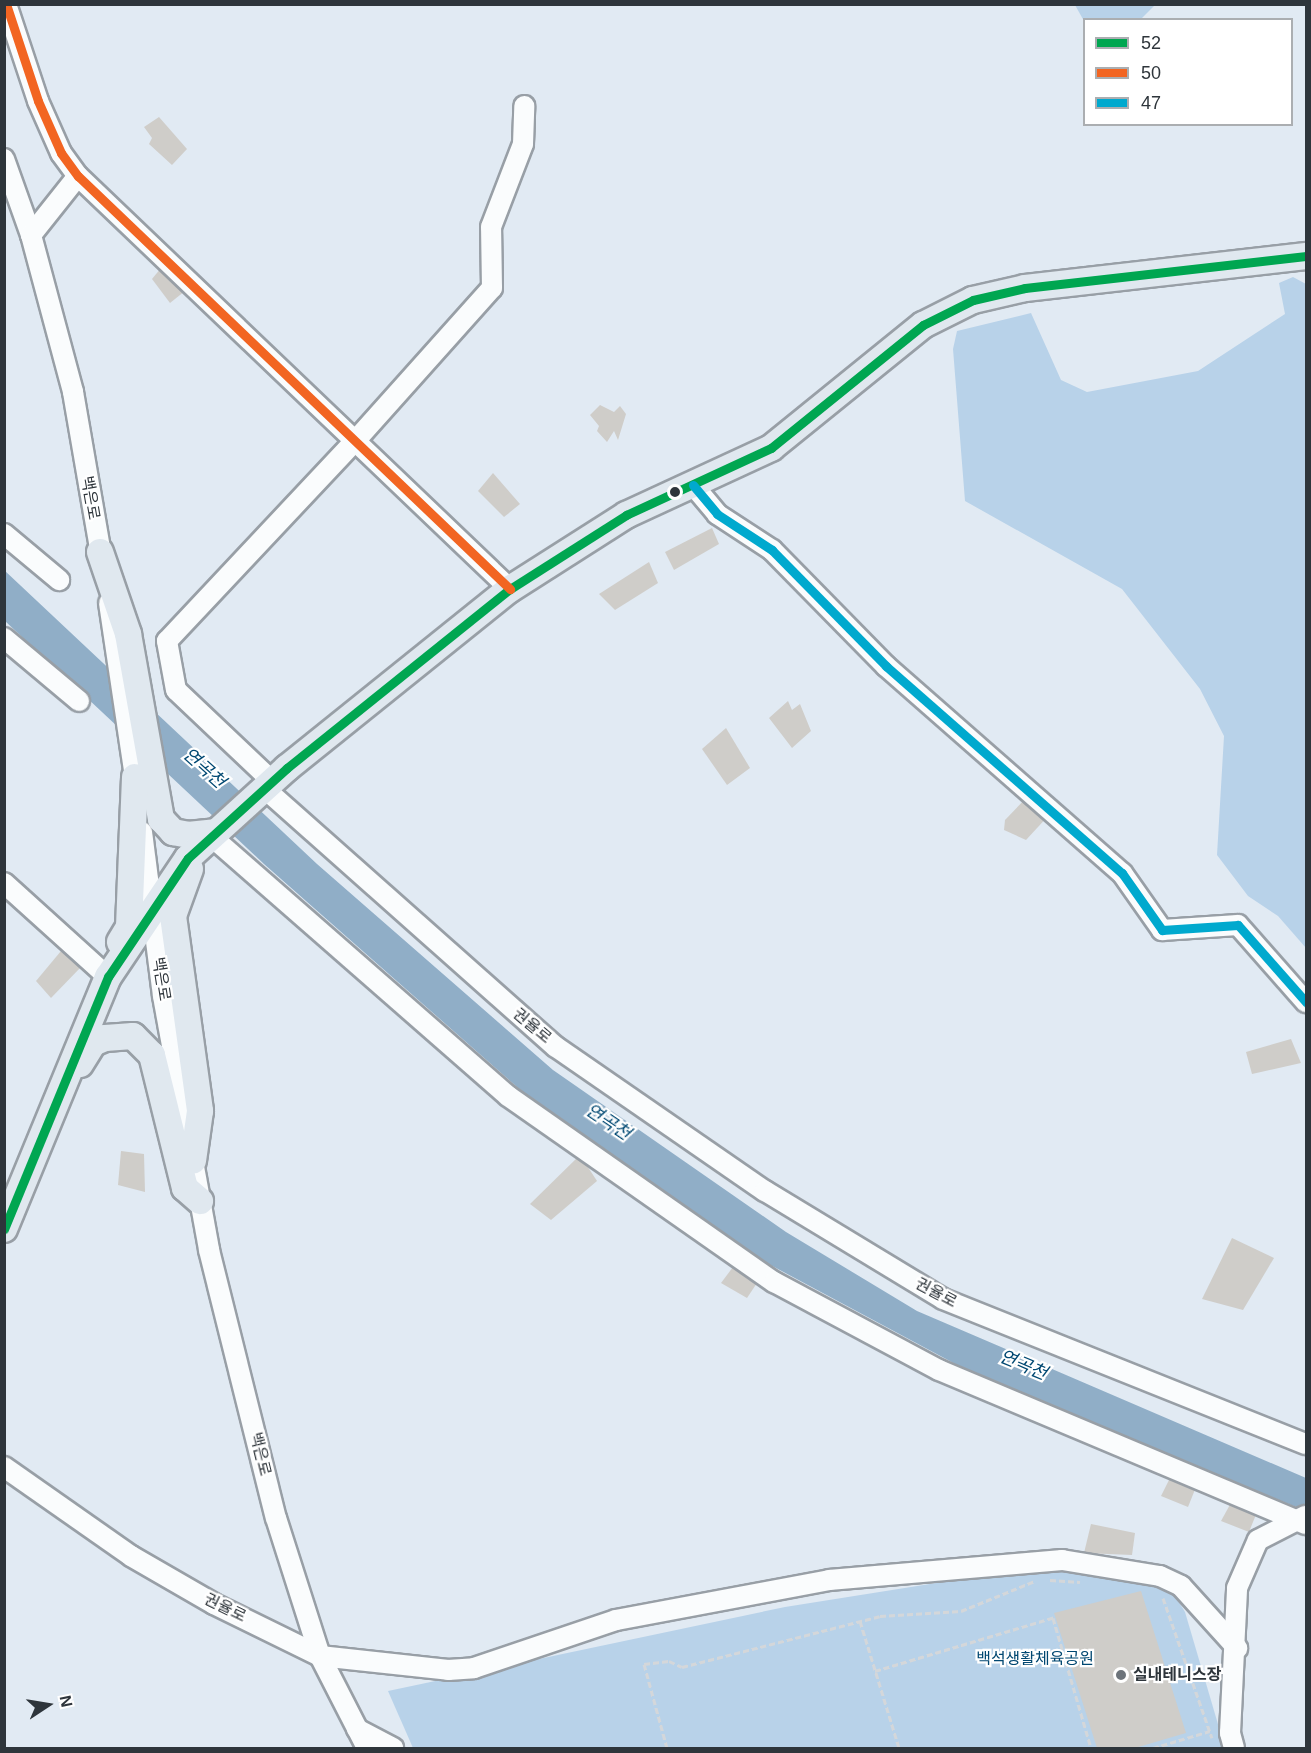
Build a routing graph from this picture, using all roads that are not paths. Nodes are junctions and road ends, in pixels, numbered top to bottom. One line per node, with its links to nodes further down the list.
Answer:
1 (6, 4): 4 (street)
2 (524, 106): 8 (street)
3 (4, 159): 5 (street, 백은로)
4 (78, 176): 6 (street); 8 (street)
5 (12, 209): 6 (street, 백은로)
6 (31, 235): 11 (street, 백은로)
7 (1306, 256): 9 (main road)
8 (356, 440): 13 (street); 17 (street, 권율로)
9 (693, 485): 13 (main road); 22 (street)
10 (4, 534): 12 (street)
11 (100, 552): 16 (main road)
12 (59, 580)
13 (510, 589): 17 (main road)
14 (4, 638): 15 (street)
15 (79, 701)
16 (139, 767): 18 (main road); 20 (street, 백은로); 21 (main road)
17 (268, 785): 18 (main road); 27 (street, 권율로)
18 (211, 836): 20 (main road); 24 (main road); 29 (street)
19 (4, 883): 21 (street)
20 (150, 910): 21 (main road); 24 (street, 백은로)
21 (106, 975): 23 (main road)
22 (1306, 1002)
23 (37, 1153): 25 (main road); 26 (main road)
24 (193, 1161): 25 (street, 백은로)
25 (200, 1201): 31 (street, 백은로)
26 (4, 1229)
27 (1306, 1444)
28 (4, 1467): 31 (street, 권율로)
29 (1304, 1520): 30 (street)
30 (1237, 1648): 31 (street, 권율로); 35 (street)
31 (320, 1656): 32 (street, 백은로)
32 (357, 1729): 33 (street, 백은로); 34 (street)
33 (367, 1749)
34 (393, 1749)
35 (1234, 1749)

